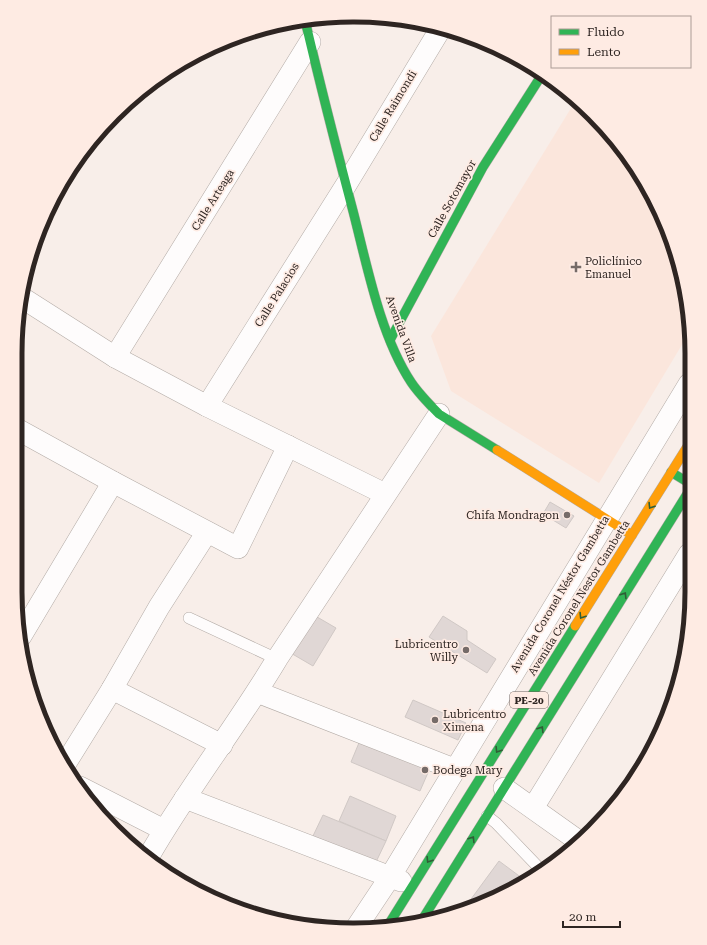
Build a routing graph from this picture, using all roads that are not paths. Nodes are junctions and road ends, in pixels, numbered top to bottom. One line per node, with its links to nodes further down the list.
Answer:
1 (306, 26): 3 (main road, Avenida Villa)
2 (438, 33): 5 (street, Calle Raimondi)
3 (310, 42): 5 (main road, Avenida Villa); 8 (street, Calle Arteaga)
4 (539, 79): 7 (main road, Calle Sotomayor)
5 (346, 184): 7 (main road, Avenida Villa); 10 (street, Calle Palacios)
6 (26, 300): 8 (street)
7 (390, 340): 11 (main road, Avenida Villa)
8 (115, 357): 10 (street)
9 (685, 391): 15 (street, Avenida Coronel Néstor Gambetta)
10 (207, 406): 13 (street)
11 (439, 414): 19 (street); 21 (main road, Avenida Villa)
12 (22, 431): 18 (street)
13 (288, 446): 19 (street); 22 (street)
14 (685, 450): 16 (main road, Avenida Coronel Nestor Gambetta / PE-20)
15 (645, 458): 16 (street); 21 (street, Avenida Coronel Néstor Gambetta)
16 (671, 472): 17 (main road); 23 (main road, Avenida Coronel Nestor Gambetta / PE-20, one-way to 23)
17 (685, 481)
18 (113, 482): 22 (street); 26 (street)
19 (385, 494): 27 (street)
20 (685, 496): 33 (main road, PE-20, one-way to 20)
21 (606, 519): 23 (main road, Avenida Villa); 32 (street, Avenida Coronel Néstor Gambetta)
22 (207, 532): 28 (street)
23 (632, 535): 43 (main road, Avenida Coronel Nestor Gambetta / PE-20, one-way to 43)
24 (685, 561): 36 (street)
25 (190, 618): 27 (lane)
26 (25, 630)
27 (277, 659): 29 (street)
28 (112, 689): 30 (street); 31 (street)
29 (257, 692): 30 (street); 32 (street)
30 (222, 745): 35 (street)
31 (68, 760)
32 (454, 769): 42 (street, Avenida Coronel Néstor Gambetta)
33 (504, 788): 36 (street); 37 (main road, PE-20)
34 (91, 792): 38 (street)
35 (184, 798): 38 (street); 42 (street)
36 (533, 808): 39 (street)
37 (487, 816): 41 (lane); 44 (main road, PE-20, one-way to 37)
38 (164, 830): 40 (street)
39 (575, 838)
40 (151, 853)
41 (538, 867)
42 (390, 877): 43 (street); 46 (street, Avenida Coronel Néstor Gambetta)
43 (413, 886): 45 (main road, Avenida Coronel Nestor Gambetta / PE-20)
44 (425, 915)
45 (391, 921)
46 (360, 923)

